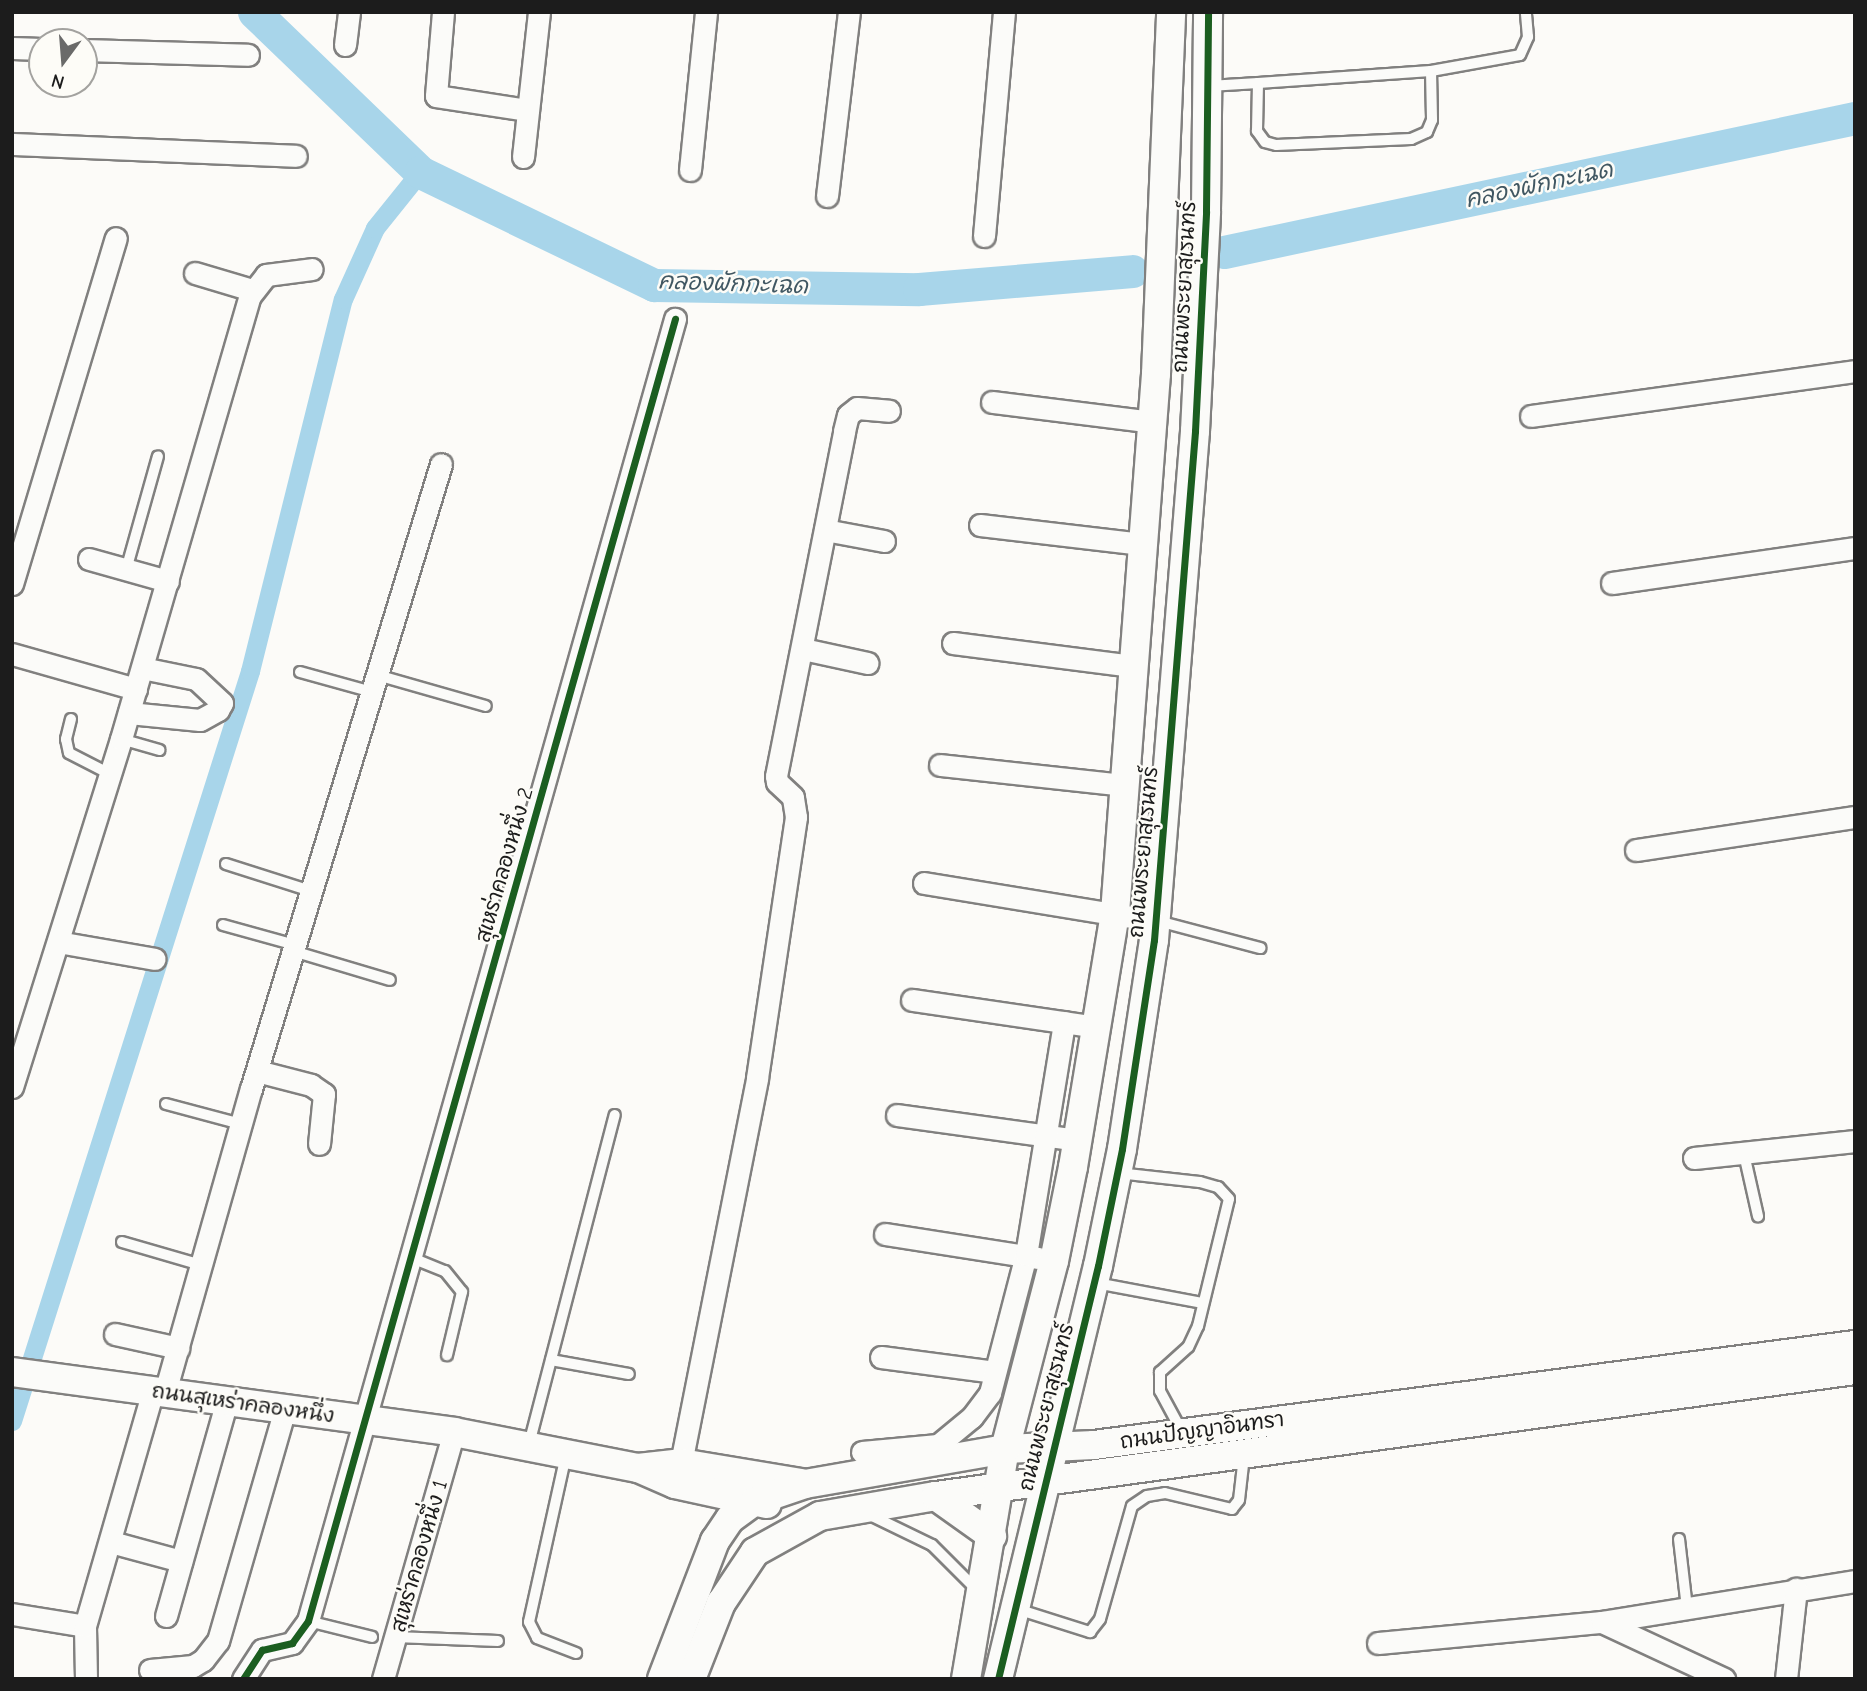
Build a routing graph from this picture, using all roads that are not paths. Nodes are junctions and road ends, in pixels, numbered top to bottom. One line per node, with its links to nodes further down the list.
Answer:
1 (349, 12): 10 (street)
2 (443, 12): 16 (street)
3 (539, 12): 16 (street)
4 (706, 12): 20 (street)
5 (849, 12): 21 (street)
6 (1004, 12): 22 (street)
7 (1171, 12): 32 (street, ถนนพระยาสุเรนทร์)
8 (1208, 12): 15 (street, ถนนพระยาสุเรนทร์)
9 (1526, 12): 13 (lane)
10 (345, 45)
11 (98, 50): 12 (street)
12 (247, 55)
13 (1431, 71): 14 (lane); 14 (lane)
14 (1258, 83): 15 (lane)
15 (1209, 86): 69 (street, ถนนพระยาสุเรนทร์)
16 (528, 110): 19 (street)
17 (12, 144): 18 (street)
18 (296, 156)
19 (523, 157)
20 (690, 170)
21 (827, 196)
22 (984, 236)
23 (116, 238): 36 (street)
24 (312, 269): 26 (street)
25 (195, 274): 26 (street)
26 (253, 290): 43 (street)
27 (675, 319): 96 (street, สุเหร่าคลองหนึ่ง 2)
28 (1855, 370): 31 (street)
29 (992, 402): 32 (street)
30 (889, 411): 37 (street)
31 (1531, 416)
32 (1152, 422): 39 (street, ถนนพระยาสุเรนทร์)
33 (158, 456): 42 (lane)
34 (441, 464): 53 (street)
35 (980, 525): 39 (street)
36 (21, 526): 45 (street)
37 (825, 530): 38 (street); 47 (street)
38 (884, 541)
39 (1142, 544): 50 (street, ถนนพระยาสุเรนทร์)
40 (1855, 548): 44 (street)
41 (89, 559): 42 (street)
42 (126, 569): 43 (street)
43 (168, 581): 51 (street)
44 (1612, 583)
45 (12, 584)
46 (953, 643): 50 (street)
47 (803, 649): 49 (street); 125 (street)
48 (12, 654): 54 (street)
49 (867, 663)
50 (1133, 666): 62 (street, ถนนพระยาสุเรนทร์)
51 (142, 668): 54 (street); 56 (street)
52 (300, 672): 53 (lane)
53 (374, 684): 55 (lane); 67 (street)
54 (135, 690): 56 (street)
55 (486, 706)
56 (129, 713): 58 (street)
57 (71, 719): 61 (lane)
58 (121, 739): 59 (lane); 61 (street)
59 (159, 750)
60 (940, 765): 62 (street)
61 (110, 774): 71 (street)
62 (1124, 785): 68 (street, ถนนพระยาสุเรนทร์)
63 (1855, 817): 64 (street)
64 (1636, 850)
65 (226, 864): 67 (lane)
66 (924, 883): 68 (street)
67 (311, 891): 72 (street)
68 (1115, 913): 69 (street); 78 (street, ถนนพระยาสุเรนทร์)
69 (1156, 921): 73 (lane); 91 (street, ถนนพระยาสุเรนทร์)
70 (223, 925): 72 (lane)
71 (58, 942): 74 (street); 80 (street)
72 (294, 948): 75 (lane); 79 (street)
73 (1261, 948)
74 (155, 959)
75 (390, 980)
76 (912, 1000): 77 (street)
77 (1064, 1022): 78 (street); 85 (street)
78 (1096, 1027): 86 (street, ถนนพระยาสุเรนทร์)
79 (257, 1071): 84 (street); 88 (street)
80 (12, 1087)
81 (166, 1104): 84 (lane)
82 (615, 1115): 106 (lane)
83 (897, 1115): 85 (street)
84 (241, 1124): 98 (street)
85 (1046, 1138): 86 (street); 95 (street)
86 (1077, 1139): 97 (street, ถนนพระยาสุเรนทร์)
87 (1855, 1141): 89 (street)
88 (319, 1144)
89 (1744, 1154): 90 (street); 92 (lane)
90 (1694, 1158)
91 (1118, 1173): 99 (street, ถนนพระยาสุเรนทร์); 100 (lane)
92 (1758, 1216)
93 (885, 1234): 95 (street)
94 (122, 1242): 98 (lane)
95 (1026, 1255): 97 (street); 109 (street)
96 (412, 1258): 104 (lane); 115 (street, สุเหร่าคลองหนึ่ง 2)
97 (1054, 1261): 121 (street, ถนนพระยาสุเรนทร์)
98 (201, 1265): 103 (street)
99 (1094, 1283): 100 (lane); 112 (street, ถนนพระยาสุเรนทร์)
100 (1203, 1303): 117 (lane)
101 (115, 1334): 103 (street)
102 (1855, 1345): 117 (street, ถนนปัญญาอินทรา)
103 (178, 1348): 111 (street)
104 (447, 1355)
105 (881, 1357): 109 (street)
106 (551, 1360): 110 (lane); 119 (lane)
107 (1855, 1370): 124 (street, ถนนปัญญาอินทรา)
108 (12, 1372): 111 (street, ถนนสุเหร่าคลองหนึ่ง)
109 (995, 1372): 122 (street)
110 (629, 1374)
111 (159, 1391): 113 (street, ถนนสุเหร่าคลองหนึ่ง); 138 (street)
112 (1068, 1395): 118 (street); 120 (street, ถนนพระยาสุเรนทร์)
113 (227, 1401): 114 (street, ถนนสุเหร่าคลองหนึ่ง); 139 (street)
114 (285, 1409): 115 (street, ถนนสุเหร่าคลองหนึ่ง); 155 (street)
115 (367, 1420): 116 (street, ถนนสุเหร่าคลองหนึ่ง); 147 (street, สุเหร่าคลองหนึ่ง 2)
116 (454, 1432): 119 (street, ถนนสุเหร่าคลองหนึ่ง); 151 (street, สุเหร่าคลองหนึ่ง 1)
117 (1183, 1433): 118 (street, ถนนปัญญาอินทรา)
118 (1094, 1444): 120 (street, ถนนปัญญาอินทรา)
119 (528, 1447): 123 (street, ถนนสุเหร่าคลองหนึ่ง)
120 (1055, 1448): 121 (street, ถนนปัญญาอินทรา); 128 (street, ถนนพระยาสุเรนทร์)
121 (1004, 1449): 127 (street, ถนนปัญญาอินทรา); 129 (street, ถนนพระยาสุเรนทร์)
122 (862, 1452)
123 (566, 1455): 125 (street, ถนนสุเหร่าคลองหนึ่ง); 154 (lane)
124 (1244, 1455): 126 (street, ถนนปัญญาอินทรา); 143 (lane)
125 (678, 1474): 127 (street, ถนนสุเหร่าคลองหนึ่ง); 131 (street, ถนนสุเหร่าคลองหนึ่ง); 137 (street)
126 (1087, 1478): 128 (street, ถนนปัญญาอินทรา); 134 (street)
127 (812, 1483): 131 (street, ถนนปัญญาอินทรา); 133 (street)
128 (1046, 1483): 129 (street, ถนนปัญญาอินทรา); 134 (street, ถนนพระยาสุเรนทร์)
129 (999, 1488): 130 (street, ถนนปัญญาอินทรา); 135 (street, ถนนพระยาสุเรนทร์)
130 (936, 1496): 132 (street, ถนนปัญญาอินทรา); 135 (street)
131 (755, 1501): 133 (street, ถนนสุเหร่าคลองหนึ่ง); 137 (street, ถนนปัญญาอินทรา)
132 (858, 1510): 133 (street, ถนนปัญญาอินทรา); 142 (lane)
133 (820, 1516): 160 (street, ถนนปัญญาอินทรา)
134 (1032, 1530): 143 (street, ถนนพระยาสุเรนทร์)
135 (992, 1536): 142 (street, ถนนพระยาสุเรนทร์)
136 (1679, 1539): 144 (lane)
137 (715, 1541): 159 (street, ถนนปัญญาอินทรา)
138 (111, 1542): 139 (street); 149 (street)
139 (181, 1561): 146 (street)
140 (1855, 1581): 141 (street)
141 (1796, 1589): 144 (street); 164 (street)
142 (981, 1594): 161 (street, ถนนพระยาสุเรนทร์)
143 (1015, 1608): 162 (street, ถนนพระยาสุเรนทร์)
144 (1687, 1608): 148 (street)
145 (12, 1614): 149 (street)
146 (166, 1616)
147 (308, 1621): 150 (lane); 157 (street)
148 (1602, 1622): 153 (street); 163 (street)
149 (85, 1626): 156 (street)
150 (372, 1637)
151 (395, 1637): 152 (lane); 158 (street, สุเหร่าคลองหนึ่ง 1)
152 (498, 1641)
153 (1378, 1643)
154 (576, 1653)
155 (150, 1670)
156 (86, 1679)
157 (243, 1679)
158 (383, 1679)
159 (662, 1679)
160 (691, 1679)
161 (966, 1679)
162 (998, 1679)
163 (1724, 1679)
164 (1786, 1679)

